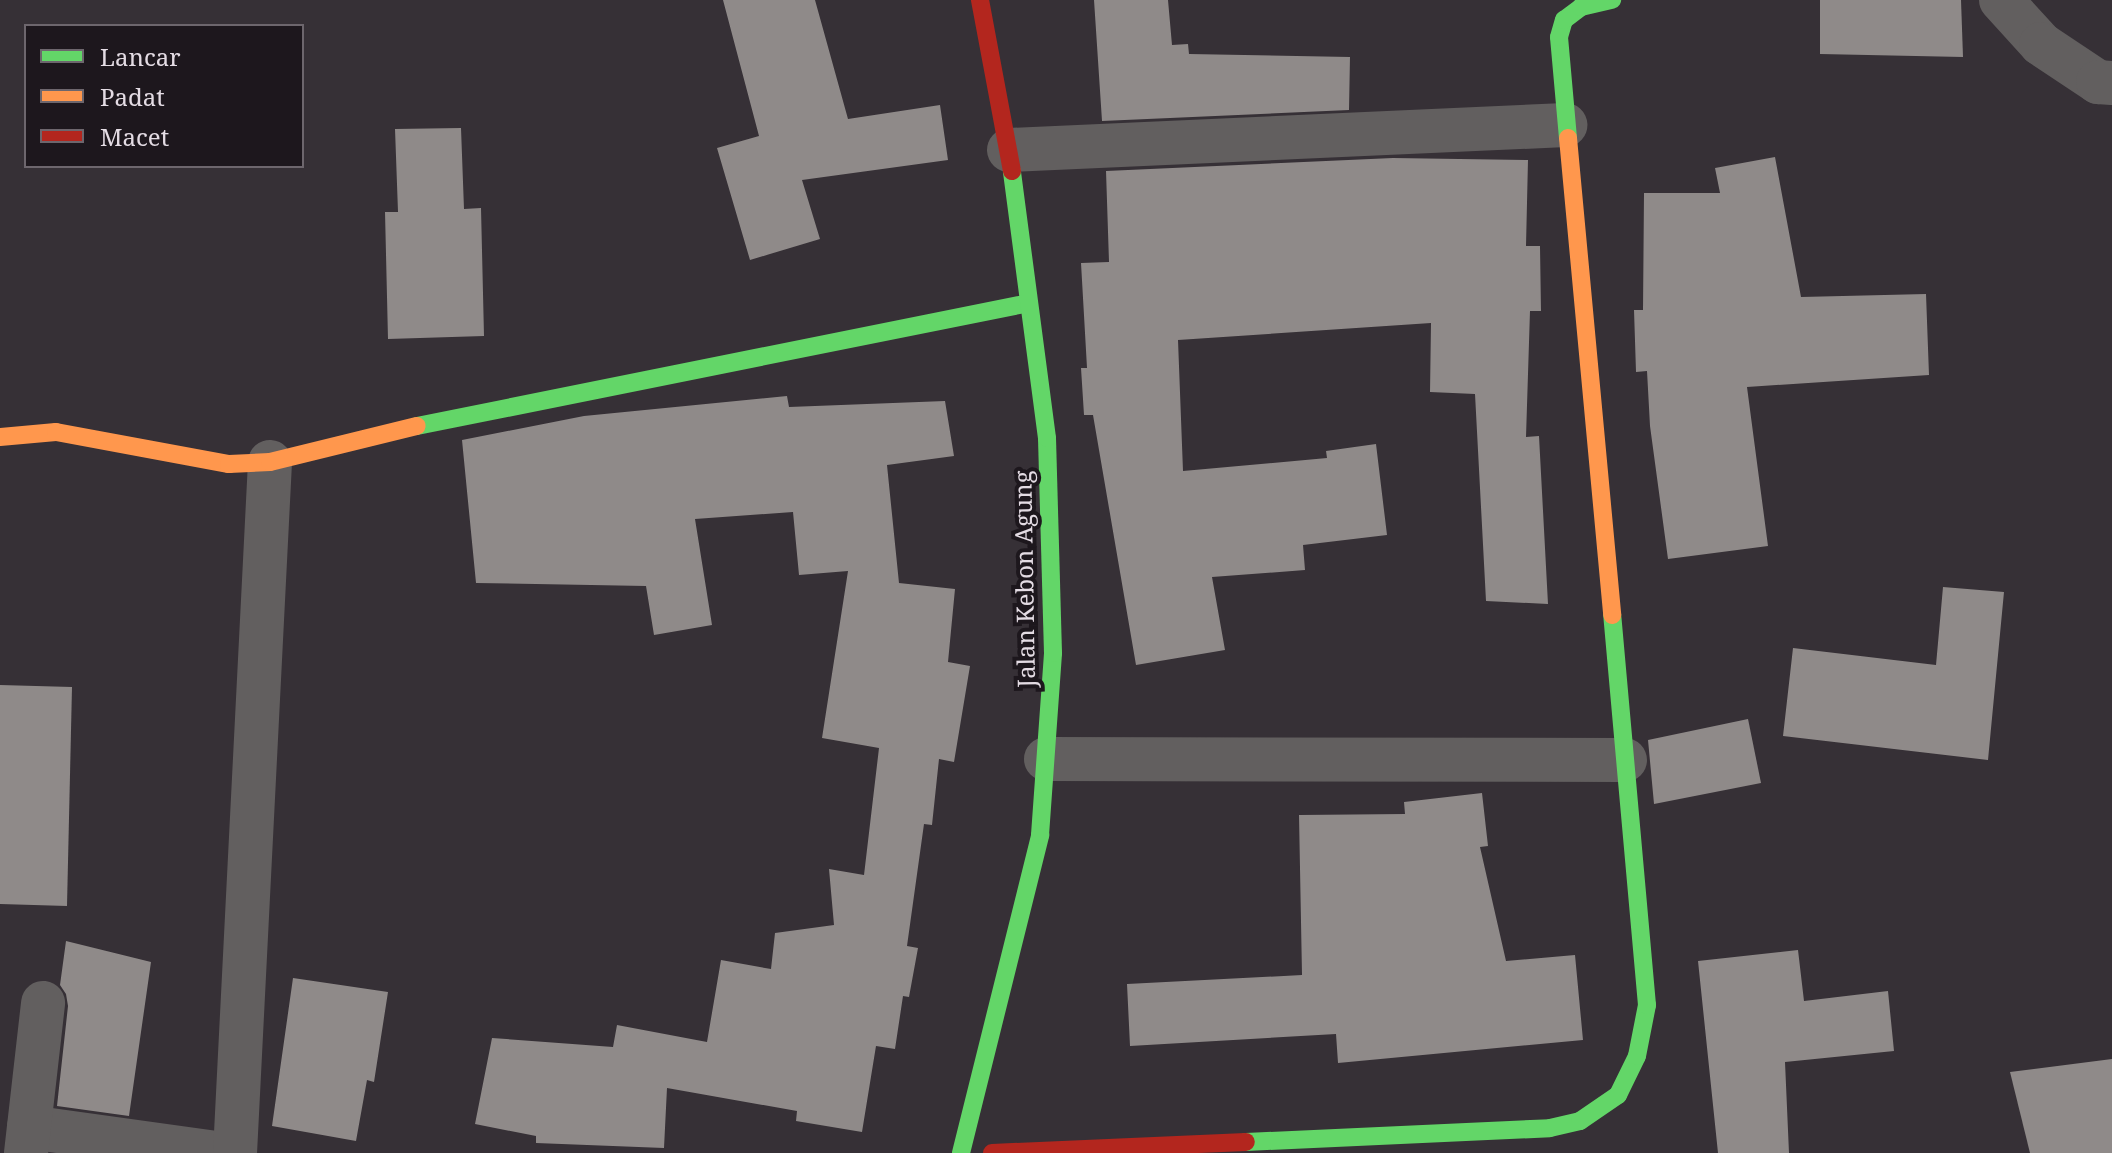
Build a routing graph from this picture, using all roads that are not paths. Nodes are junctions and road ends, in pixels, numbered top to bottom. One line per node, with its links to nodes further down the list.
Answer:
1 (980, 0): 6 (street, Jalan Kebon Agung)
2 (1612, 0): 5 (street)
3 (2001, 0): 4 (street)
4 (2112, 83)
5 (1565, 125): 6 (street); 11 (street)
6 (1009, 150): 7 (street, Jalan Kebon Agung)
7 (1029, 303): 9 (street); 10 (street, Jalan Kebon Agung)
8 (0, 437): 9 (street)
9 (270, 462): 15 (street)
10 (1046, 759): 11 (street); 16 (street, Jalan Kebon Agung)
11 (1625, 760): 17 (street)
12 (43, 1003): 13 (street)
13 (27, 1140): 14 (street)
14 (216, 1153)
15 (235, 1153)
16 (961, 1153)
17 (992, 1153)

